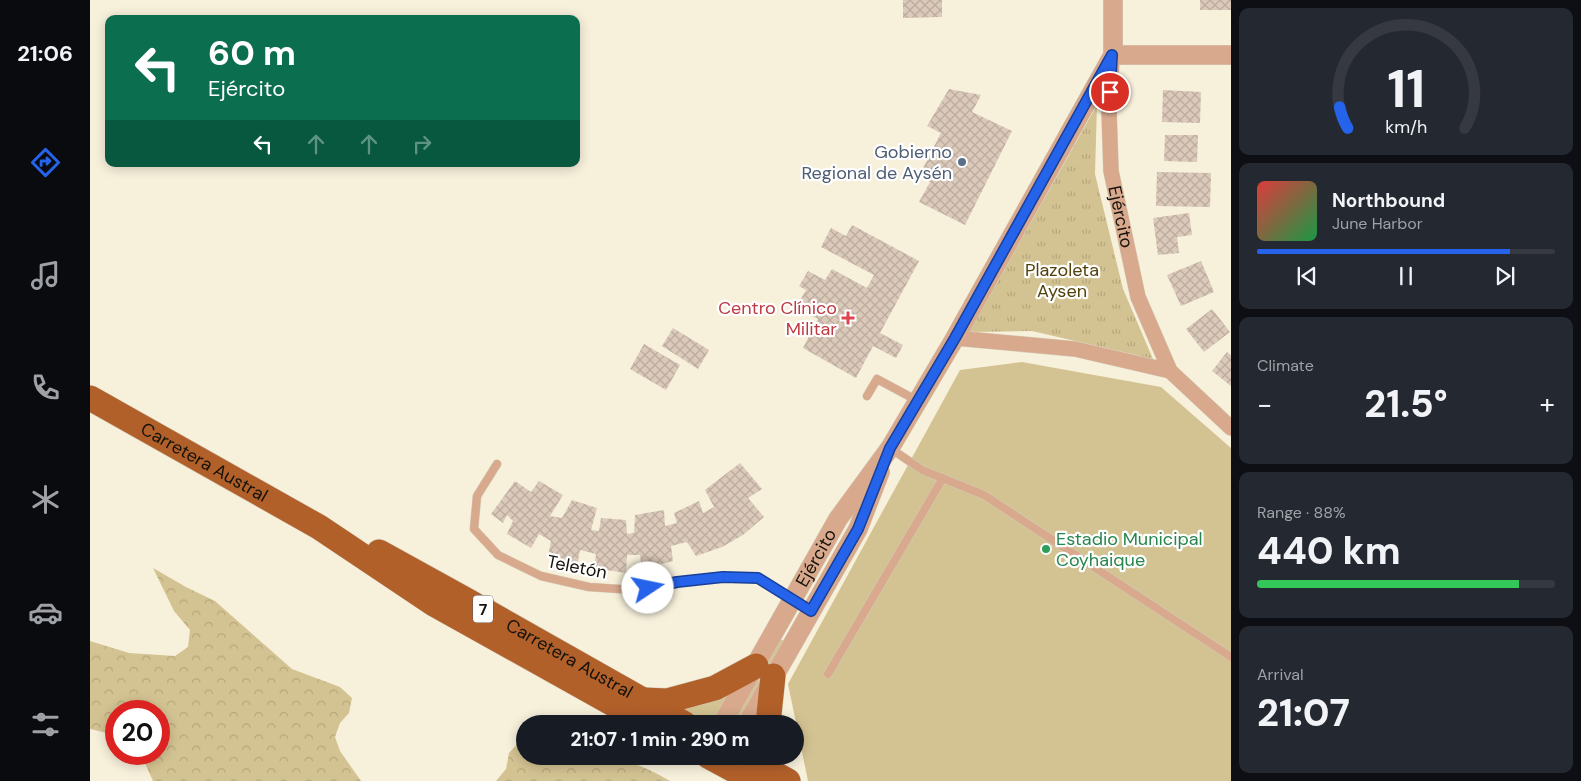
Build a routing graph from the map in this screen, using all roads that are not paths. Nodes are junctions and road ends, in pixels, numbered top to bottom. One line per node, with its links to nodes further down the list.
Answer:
1 (1113, 0): 2 (street, Ejército)
2 (1112, 55): 3 (street); 4 (street, Ejército); 5 (street, Ejército)
3 (1231, 55)
4 (955, 338): 5 (street); 8 (street, Ejército)
5 (1170, 371): 9 (street, Ejército)
6 (867, 396): 8 (lane)
7 (90, 398): 18 (highway, Carretera Austral / 7)
8 (918, 401): 10 (street, Ejército)
9 (1231, 428)
10 (890, 448): 12 (lane); 13 (street, Ejército); 14 (street, Ejército)
11 (497, 464): 13 (lane, Teletón)
12 (943, 478): 15 (lane); 17 (lane)
13 (792, 600): 14 (lane, Teletón); 16 (street, Ejército)
14 (811, 611): 16 (street, Ejército)
15 (1231, 657)
16 (764, 671): 18 (highway); 19 (street, Ejército); 20 (street, Ejército); 21 (highway)
17 (828, 674)
18 (646, 712)
19 (729, 715)
20 (750, 715)
21 (769, 715)
22 (735, 765): 25 (highway)
23 (745, 765): 26 (highway)
24 (782, 765): 26 (highway)
25 (754, 781)
26 (789, 781)

